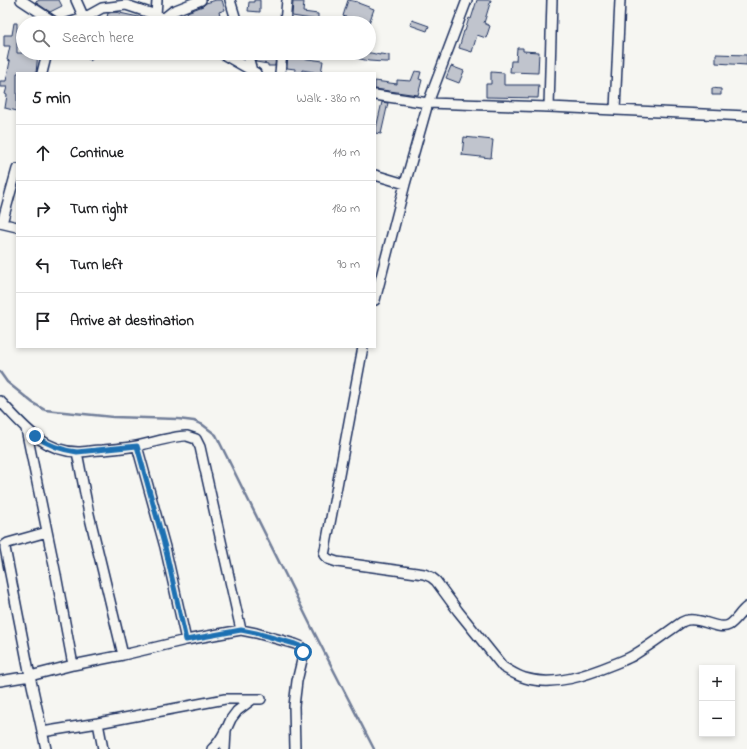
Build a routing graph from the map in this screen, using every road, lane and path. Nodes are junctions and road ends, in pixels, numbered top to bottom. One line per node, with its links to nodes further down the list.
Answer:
1 (20, 0): 11 (street)
2 (76, 0): 12 (street)
3 (156, 0): 15 (street)
4 (201, 0): 16 (street)
5 (230, 0): 17 (street)
6 (287, 0): 18 (street)
7 (467, 0): 27 (street)
8 (552, 0): 28 (street)
9 (620, 0): 29 (street)
10 (126, 2): 13 (street); 14 (street)
11 (44, 16)
12 (83, 16)
13 (88, 16)
14 (156, 16)
15 (162, 16)
16 (167, 16)
17 (235, 16)
18 (285, 16)
19 (45, 60): 23 (street)
20 (233, 60): 24 (street)
21 (250, 60): 24 (street)
22 (281, 60): 25 (street)
23 (42, 72)
24 (254, 72)
25 (280, 72)
26 (376, 95): 27 (street)
27 (428, 103): 28 (street); 33 (street)
28 (549, 107): 29 (street)
29 (615, 110): 30 (street)
30 (747, 116)
31 (16, 172): 34 (street)
32 (376, 175): 33 (street)
33 (405, 184): 36 (street)
34 (1, 223): 35 (street)
35 (16, 227)
36 (380, 262): 37 (street)
37 (376, 292)
38 (363, 348): 44 (street)
39 (0, 402): 40 (street)
40 (26, 429): 42 (street); 43 (street)
41 (137, 446): 42 (street); 45 (street); 46 (street)
42 (77, 452): 47 (street)
43 (47, 532): 48 (street); 49 (street)
44 (747, 607)
45 (241, 630): 46 (street); 58 (street)
46 (186, 640): 47 (street)
47 (123, 655): 48 (street)
48 (73, 665): 49 (street)
49 (30, 676): 50 (street); 53 (street)
50 (0, 681)
51 (98, 723): 52 (street); 53 (street); 55 (street)
52 (226, 730): 56 (street); 57 (street)
53 (42, 732): 54 (street)
54 (46, 749)
55 (103, 749)
56 (212, 749)
57 (225, 749)
58 (295, 749)

